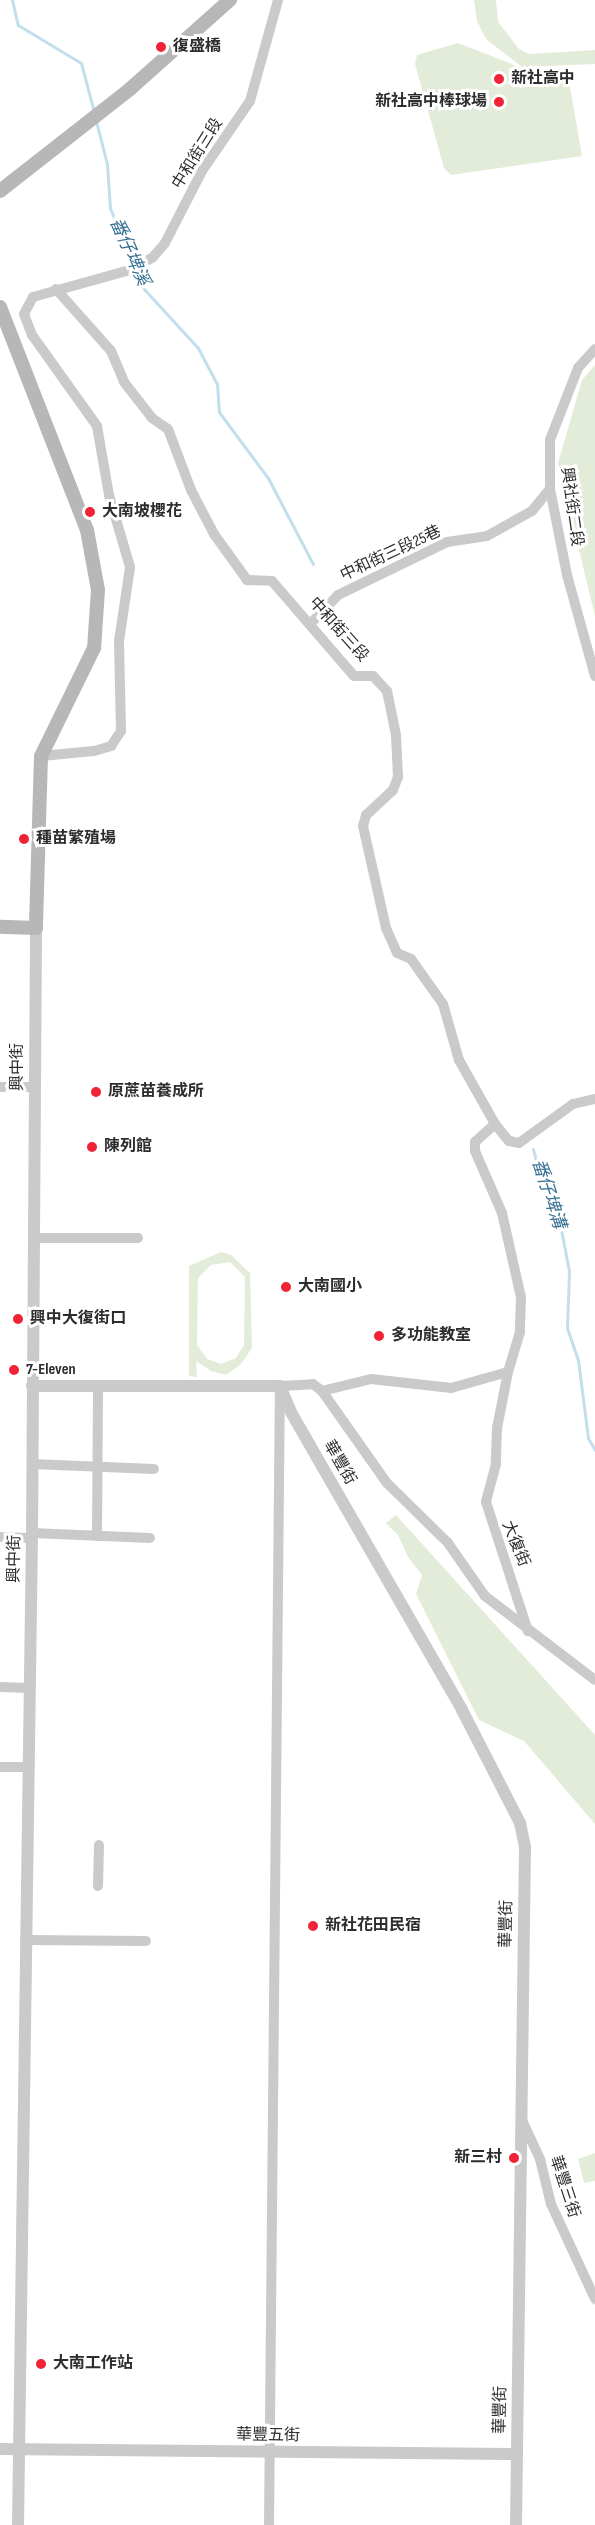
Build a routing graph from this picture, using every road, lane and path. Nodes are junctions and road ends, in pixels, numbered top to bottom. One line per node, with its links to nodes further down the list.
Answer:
1 (230, 0): 3 (main road)
2 (278, 0): 4 (street, 中和街三段)
3 (0, 192)
4 (56, 289): 8 (street, 中和街三段); 10 (street, 中和街三段)
5 (0, 307): 10 (main road)
6 (595, 349): 7 (street, 興社街二段)
7 (550, 489): 8 (street, 中和街三段25巷); 9 (street, 興社街二段)
8 (311, 623): 16 (street, 中和街三段)
9 (595, 676)
10 (41, 756): 12 (main road)
11 (0, 927): 12 (main road)
12 (36, 928): 14 (street, 興中街)
13 (0, 1087): 14 (street)
14 (35, 1087): 17 (street, 興中街)
15 (595, 1099): 16 (street)
16 (495, 1124): 19 (street, 大復街)
17 (35, 1238): 18 (street); 20 (street, 興中街)
18 (138, 1238)
19 (508, 1372): 23 (street); 31 (street, 大復街)
20 (32, 1386): 22 (street); 24 (street, 興中街)
21 (280, 1386): 22 (street); 23 (street); 41 (street, 華豐街); 45 (street)
22 (98, 1387): 25 (street)
23 (322, 1391): 31 (street)
24 (32, 1464): 25 (street); 27 (street, 興中街)
25 (98, 1467): 26 (street); 28 (street)
26 (154, 1469)
27 (32, 1536): 28 (street); 29 (street); 34 (street, 興中街)
28 (97, 1536): 30 (street)
29 (0, 1537)
30 (150, 1538)
31 (528, 1631): 32 (street)
32 (595, 1680)
33 (0, 1687): 34 (street)
34 (29, 1688): 36 (street, 興中街)
35 (0, 1767): 36 (street)
36 (27, 1767): 39 (street, 興中街)
37 (99, 1845): 38 (street)
38 (98, 1887)
39 (25, 1940): 40 (street); 44 (street, 興中街)
40 (146, 1941)
41 (521, 2118): 42 (street, 華豐三街); 46 (street, 華豐街)
42 (595, 2299)
43 (0, 2449): 44 (street, 華豐五街)
44 (19, 2449): 45 (street, 華豐五街); 47 (street, 興中街)
45 (269, 2453): 46 (street, 華豐五街); 48 (street)
46 (518, 2454): 49 (street, 華豐街)
47 (18, 2525)
48 (269, 2525)
49 (516, 2525)

